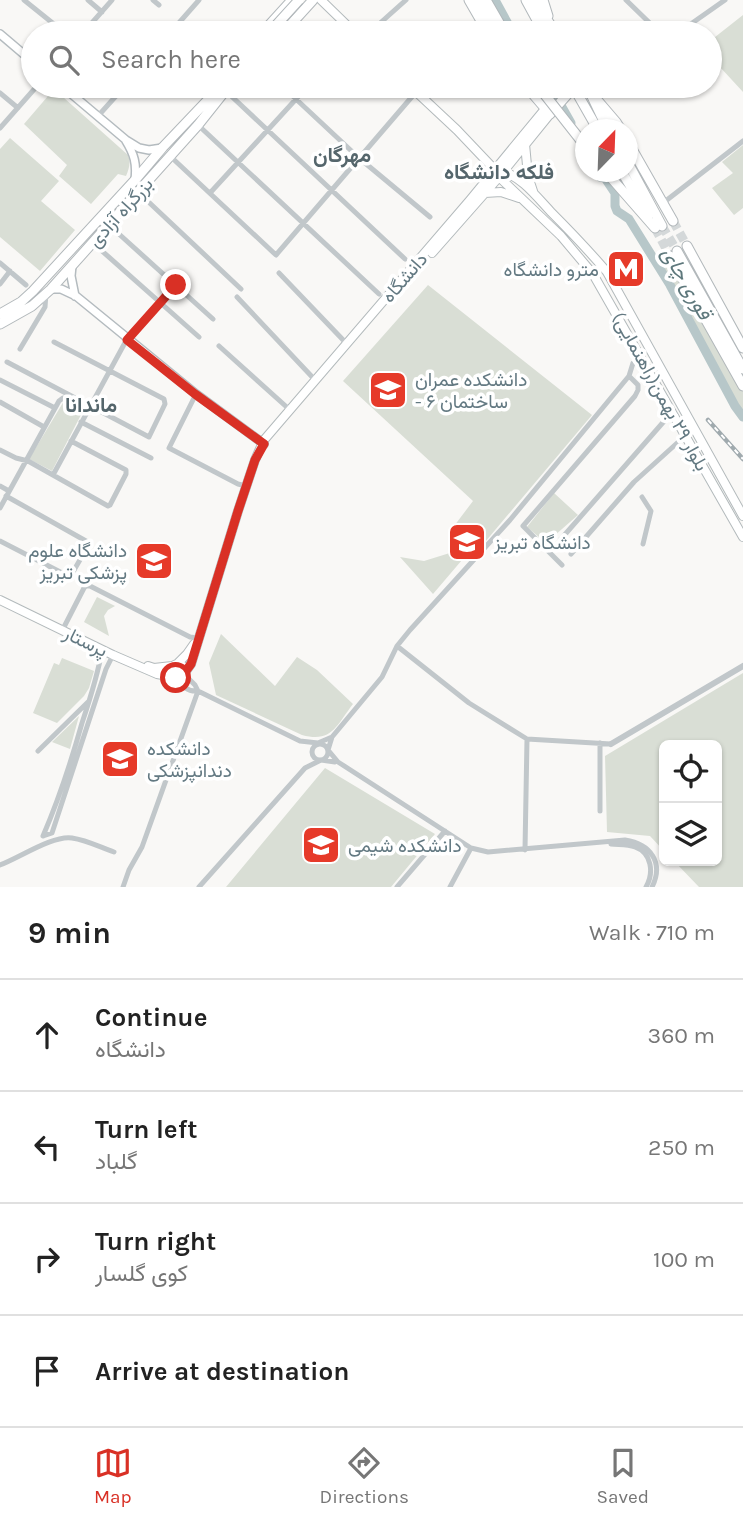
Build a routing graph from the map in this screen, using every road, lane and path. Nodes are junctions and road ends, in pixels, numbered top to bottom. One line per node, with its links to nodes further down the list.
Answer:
1 (23, 0): 24 (street)
2 (88, 0): 23 (street)
3 (112, 0): 23 (street)
4 (153, 0): 21 (street)
5 (199, 0): 26 (street)
6 (292, 0): 27 (highway)
7 (299, 0): 28 (highway, bridge)
8 (306, 0): 29 (highway, bridge)
9 (313, 0): 30 (highway)
10 (321, 0): 31 (main road)
11 (395, 0): 22 (street)
12 (406, 0): 22 (street)
13 (469, 0): 33 (highway)
14 (477, 0): 34 (highway)
15 (486, 0): 35 (highway)
16 (526, 0): 36 (highway)
17 (534, 0): 37 (highway)
18 (543, 0): 38 (highway)
19 (626, 0): 39 (street)
20 (725, 0): 40 (street)
21 (159, 5)
22 (400, 6): 32 (street)
23 (102, 12): 25 (street)
24 (50, 21)
25 (94, 21)
26 (181, 21)
27 (282, 21)
28 (285, 21)
29 (287, 21)
30 (289, 21)
31 (343, 21)
32 (383, 21)
33 (481, 21)
34 (488, 21)
35 (498, 21)
36 (543, 21)
37 (546, 21)
38 (548, 21)
39 (648, 21)
40 (695, 21)
41 (0, 34): 42 (main road)
42 (21, 52)
43 (0, 93): 59 (street)
44 (27, 98): 59 (street)
45 (76, 98): 61 (main road)
46 (114, 98): 61 (street)
47 (215, 98): 58 (highway, بزرگراه آزادی)
48 (236, 98): 67 (street)
49 (406, 98): 75 (street)
50 (422, 98): 73 (main road)
51 (536, 98): 60 (highway)
52 (547, 98): 68 (highway, bridge)
53 (562, 98): 60 (highway)
54 (581, 98): 62 (highway)
55 (596, 98): 63 (highway)
56 (599, 98): 64 (highway)
57 (296, 99): 67 (street); 75 (street)
58 (211, 102): 65 (highway, بزرگراه آزادی); 72 (highway, بزرگراه آزادی)
59 (18, 108): 66 (street)
60 (547, 112): 71 (main road, دانشگاه); 78 (main road, دانشگاه)
61 (98, 116): 69 (main road)
62 (592, 119)
63 (604, 119)
64 (614, 119)
65 (198, 125): 74 (highway, بزرگراه آزادی); 77 (street)
66 (0, 128)
67 (267, 130): 77 (street); 85 (street)
68 (575, 133)
69 (126, 140): 72 (main road); 79 (main road)
70 (743, 141): 90 (street)
71 (524, 144): 78 (main road, دانشگاه); 88 (main road)
72 (163, 147): 79 (highway, بزرگراه آزادی)
73 (477, 151): 78 (main road); 84 (main road)
74 (170, 156): 86 (highway, بزرگراه آزادی); 87 (street)
75 (359, 158): 85 (street); 91 (street)
76 (638, 159): 90 (highway)
77 (238, 162): 87 (street); 93 (street)
78 (499, 173): 83 (main road, بلوار ٢٩ بهمن(راهنمایی)); 84 (main road, دانشگاه); 89 (main road, بلوار ٢٩ بهمن(راهنمایی))
79 (135, 180): 100 (highway, بزرگراه آزادی)
80 (614, 182): 95 (highway)
81 (629, 182): 95 (highway)
82 (637, 182): 95 (highway)
83 (526, 186): 88 (main road, بلوار ٢٩ بهمن(راهنمایی)); 89 (main road)
84 (484, 189): 89 (main road); 119 (main road, دانشگاه); 142 (main road, دانشگاه)
85 (331, 191): 93 (street); 98 (street)
86 (138, 192): 94 (highway, بزرگراه آزادی); 107 (street)
87 (210, 193): 93 (street)
88 (534, 194): 146 (main road, بلوار ٢٩ بهمن(راهنمایی))
89 (521, 198): 123 (main road, بلوار ٢٩ بهمن(راهنمایی))
90 (663, 203): 92 (highway)
91 (430, 217)
92 (673, 221)
93 (303, 223): 109 (street)
94 (109, 225): 96 (highway, بزرگراه آزادی); 106 (street)
95 (658, 227)
96 (93, 243): 102 (highway, بزرگراه آزادی); 112 (street)
97 (687, 246): 121 (highway)
98 (405, 259)
99 (0, 263): 101 (street)
100 (56, 267): 102 (highway); 113 (highway, بزرگراه آزادی)
101 (10, 271): 104 (street); 105 (street)
102 (67, 272): 108 (highway, بزرگراه آزادی); 110 (main road)
103 (279, 273): 119 (street)
104 (0, 284)
105 (26, 285)
106 (176, 285): 112 (street); 114 (street)
107 (241, 289)
108 (49, 291): 110 (main road); 115 (highway, بزرگراه آزادی); 122 (street)
109 (379, 294)
110 (76, 296): 117 (main road)
111 (237, 297): 129 (street)
112 (160, 302): 116 (street); 117 (street)
113 (0, 314)
114 (213, 319)
115 (0, 324)
116 (199, 337)
117 (127, 340): 126 (street); 131 (main road)
118 (54, 342): 126 (street)
119 (347, 344): 129 (main road, دانشگاه)
120 (219, 346): 136 (street)
121 (743, 348)
122 (20, 349)
123 (643, 360): 127 (street); 137 (main road, بلوار ٢٩ بهمن(راهنمایی))
124 (7, 362): 132 (street)
125 (741, 364): 130 (highway)
126 (109, 371): 134 (street); 134 (street)
127 (629, 376): 160 (street); 164 (street)
128 (0, 380): 135 (street)
129 (316, 380): 136 (main road, دانشگاه)
130 (743, 386)
131 (195, 394): 142 (main road); 150 (street)
132 (73, 397): 134 (street); 135 (street)
133 (0, 402): 139 (street)
134 (90, 406): 138 (street)
135 (55, 408): 139 (street)
136 (290, 410): 142 (main road, دانشگاه)
137 (673, 411): 140 (main road, بلوار ٢٩ بهمن(راهنمایی)); 156 (street)
138 (82, 422): 141 (street); 144 (street)
139 (44, 427): 145 (street)
140 (686, 435): 148 (main road, بلوار ٢٩ بهمن(راهنمایی)); 159 (street)
141 (71, 441): 147 (street); 147 (street)
142 (264, 444): 150 (main road, دانشگاه)
143 (0, 450): 145 (street)
144 (150, 458)
145 (26, 460): 147 (street); 151 (street)
146 (717, 470): 148 (main road); 154 (main road, بلوار ٢٩ بهمن(راهنمایی))
147 (54, 475)
148 (708, 475): 155 (main road, بلوار ٢٩ بهمن(راهنمایی))
149 (0, 486): 151 (street)
150 (246, 486): 163 (main road, دانشگاه)
151 (8, 493): 153 (street); 157 (street)
152 (642, 497): 158 (street)
153 (0, 508)
154 (743, 516)
155 (743, 537)
156 (561, 539)
157 (0, 541)
158 (643, 544)
159 (571, 554)
160 (562, 565)
161 (0, 599): 162 (main road, پرستار); 165 (main road, پرستار)
162 (64, 627): 163 (street); 165 (main road, پرستار)
163 (198, 638): 167 (main road, دانشگاه); 169 (main road, دانشگاه)
164 (397, 646): 172 (street); 173 (street)
165 (103, 648): 166 (main road, پرستار); 171 (street)
166 (114, 653): 167 (main road, پرستار); 169 (main road, پرستار); 171 (street)
167 (175, 665): 169 (main road)
168 (743, 666): 177 (street)
169 (180, 676): 170 (street)
170 (198, 691): 174 (street); 191 (street)
171 (92, 702): 171 (street); 179 (street)
172 (332, 737): 175 (street); 178 (street)
173 (527, 739): 176 (street); 188 (street)
174 (300, 741): 175 (street); 180 (street)
175 (318, 743): 178 (street); 180 (street)
176 (600, 743): 177 (street); 184 (street)
177 (611, 744)
178 (328, 750): 181 (street); 182 (street)
179 (38, 751)
180 (312, 752): 181 (street); 183 (street)
181 (321, 760): 182 (street); 183 (street)
182 (338, 762): 185 (street)
183 (305, 768): 192 (street)
184 (600, 811)
185 (445, 831): 187 (street); 193 (street)
186 (590, 843): 188 (street); 195 (street); 196 (street)
187 (471, 848): 188 (street); 194 (street)
188 (525, 850)
189 (114, 852): 190 (street)
190 (1, 864)
191 (123, 887)
192 (199, 887)
193 (397, 887)
194 (450, 887)
195 (646, 887)
196 (652, 887)

